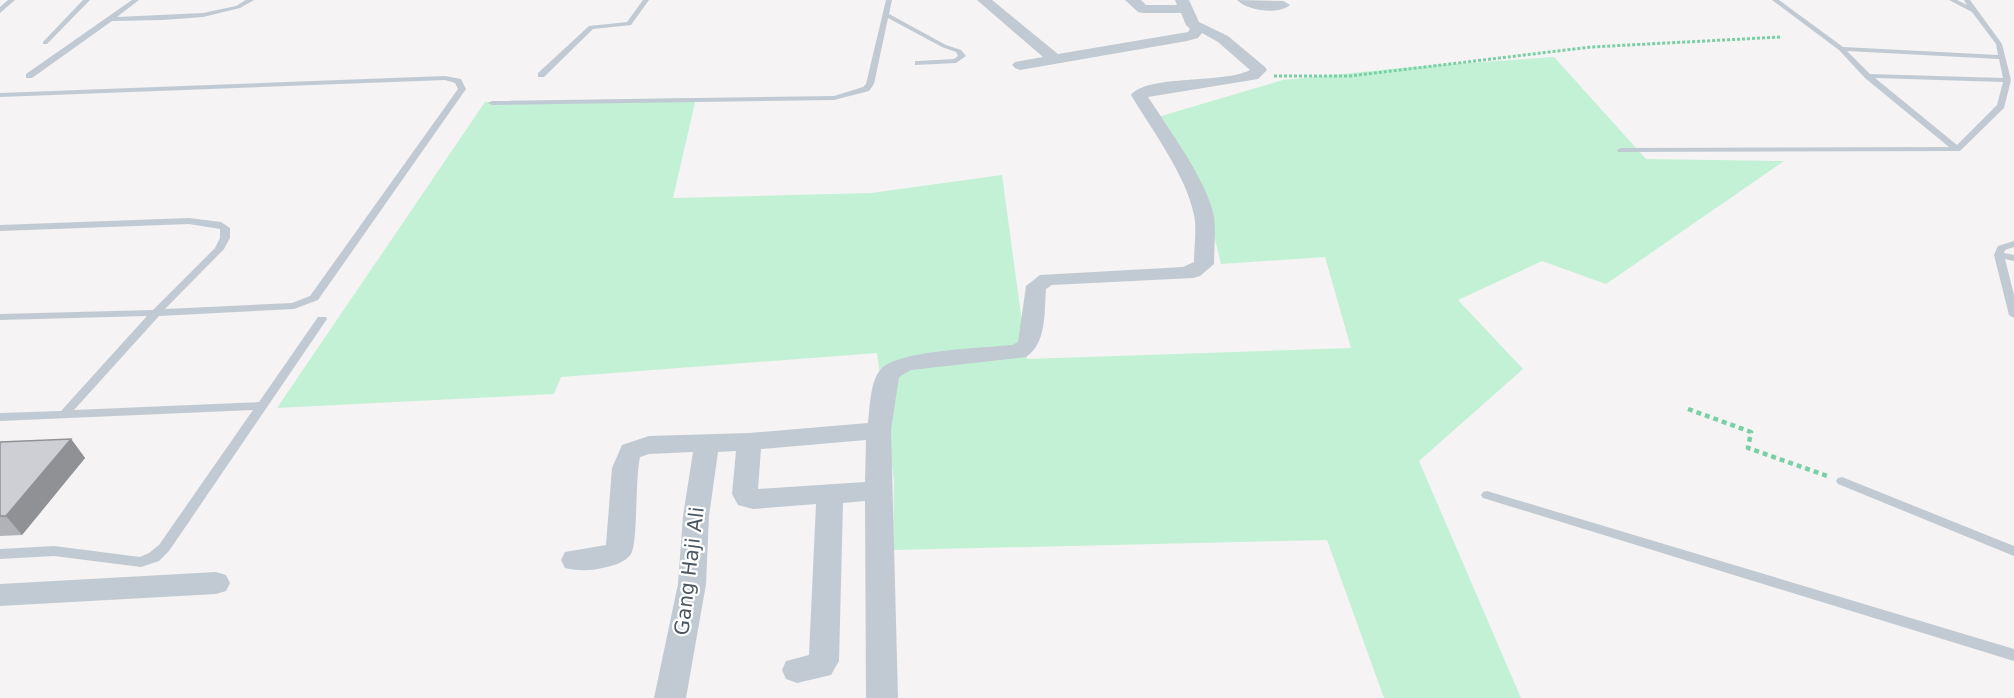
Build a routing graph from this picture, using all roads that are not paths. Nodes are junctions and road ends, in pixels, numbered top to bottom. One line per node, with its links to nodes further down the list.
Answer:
1 (12, 0): 15 (lane)
2 (87, 0): 20 (lane)
3 (136, 0): 18 (lane)
4 (250, 0): 18 (lane)
5 (646, 0): 26 (lane)
6 (889, 0): 17 (lane)
7 (984, 0): 23 (street)
8 (1132, 0): 13 (street)
9 (1244, 0): 14 (street)
10 (1775, 0): 21 (lane)
11 (1952, 0): 16 (lane)
12 (1967, 0): 16 (lane)
13 (1183, 4): 19 (street)
14 (1283, 5)
15 (0, 11)
16 (1975, 11): 22 (lane)
17 (887, 15): 24 (lane); 31 (lane)
18 (110, 20): 27 (lane)
19 (1199, 28): 23 (street); 45 (street)
20 (45, 44)
21 (1841, 49): 22 (lane); 28 (lane)
22 (2002, 57): 29 (lane)
23 (1054, 58): 25 (street)
24 (918, 63)
25 (1020, 64)
26 (541, 75)
27 (29, 76)
28 (1868, 76): 29 (lane); 32 (lane)
29 (2007, 80): 32 (lane)
30 (0, 95): 38 (lane)
31 (492, 103)
32 (1957, 148): 33 (lane)
33 (1621, 150)
34 (0, 228): 38 (lane)
35 (2014, 244): 36 (lane)
36 (2000, 255): 37 (lane); 39 (lane)
37 (2014, 258)
38 (156, 313): 40 (lane); 43 (lane)
39 (2014, 315)
40 (0, 317)
41 (322, 319): 42 (lane)
42 (260, 406): 43 (lane); 53 (lane)
43 (64, 414): 44 (lane)
44 (0, 417)
45 (879, 430): 46 (street); 49 (street)
46 (749, 442): 47 (street); 50 (street)
47 (707, 443): 54 (street); 59 (street, Gang Haji Ali)
48 (1842, 481): 52 (lane)
49 (878, 491): 50 (street); 60 (street)
50 (830, 495): 58 (street)
51 (1486, 495): 57 (lane)
52 (2014, 551)
53 (0, 554)
54 (576, 560)
55 (216, 584): 56 (street)
56 (0, 595)
57 (2014, 655)
58 (796, 670)
59 (670, 698)
60 (882, 698)

